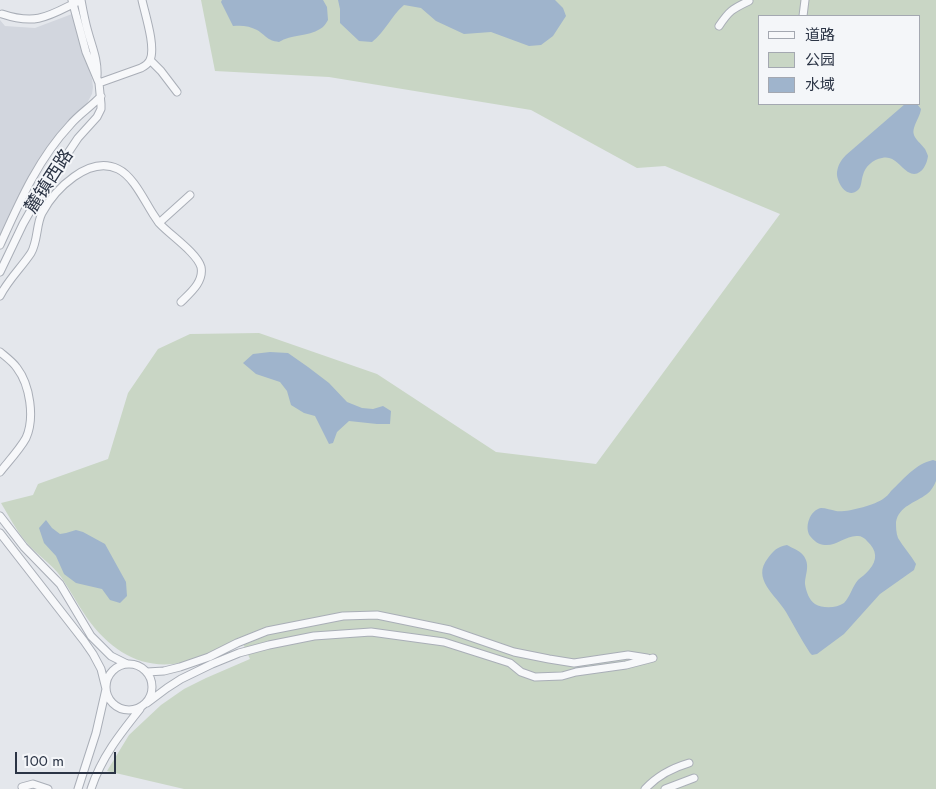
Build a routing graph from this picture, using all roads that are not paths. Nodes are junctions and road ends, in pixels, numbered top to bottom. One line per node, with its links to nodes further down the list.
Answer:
1 (81, 0): 5 (street); 10 (street)
2 (142, 0): 9 (street)
3 (805, 0): 7 (street)
4 (749, 1): 8 (street)
5 (72, 2): 6 (street); 10 (street)
6 (2, 14)
7 (803, 15)
8 (719, 26)
9 (150, 60): 10 (street); 11 (street)
10 (98, 80): 12 (street, 麓镇西路)
11 (177, 92)
12 (100, 96): 15 (street); 16 (street, 麓镇西路)
13 (190, 195): 14 (street)
14 (159, 223): 17 (street); 18 (street)
15 (0, 244)
16 (0, 272)
17 (0, 296)
18 (181, 302)
19 (0, 352): 20 (street)
20 (0, 472)
21 (0, 516): 23 (street)
22 (0, 533): 24 (street)
23 (24, 548): 24 (street); 25 (street)
24 (16, 554): 26 (street)
25 (91, 636): 26 (street); 28 (street)
26 (84, 641): 30 (street)
27 (210, 660): 27 (street); 29 (street); 31 (street)
28 (127, 664): 29 (street); 30 (street)
29 (147, 672): 31 (street)
30 (106, 689): 31 (street); 36 (street)
31 (144, 706): 37 (street)
32 (689, 763): 38 (street)
33 (694, 778): 39 (street)
34 (23, 789): 35 (street)
35 (48, 789)
36 (78, 789)
37 (90, 789)
38 (644, 789)
39 (664, 789)

